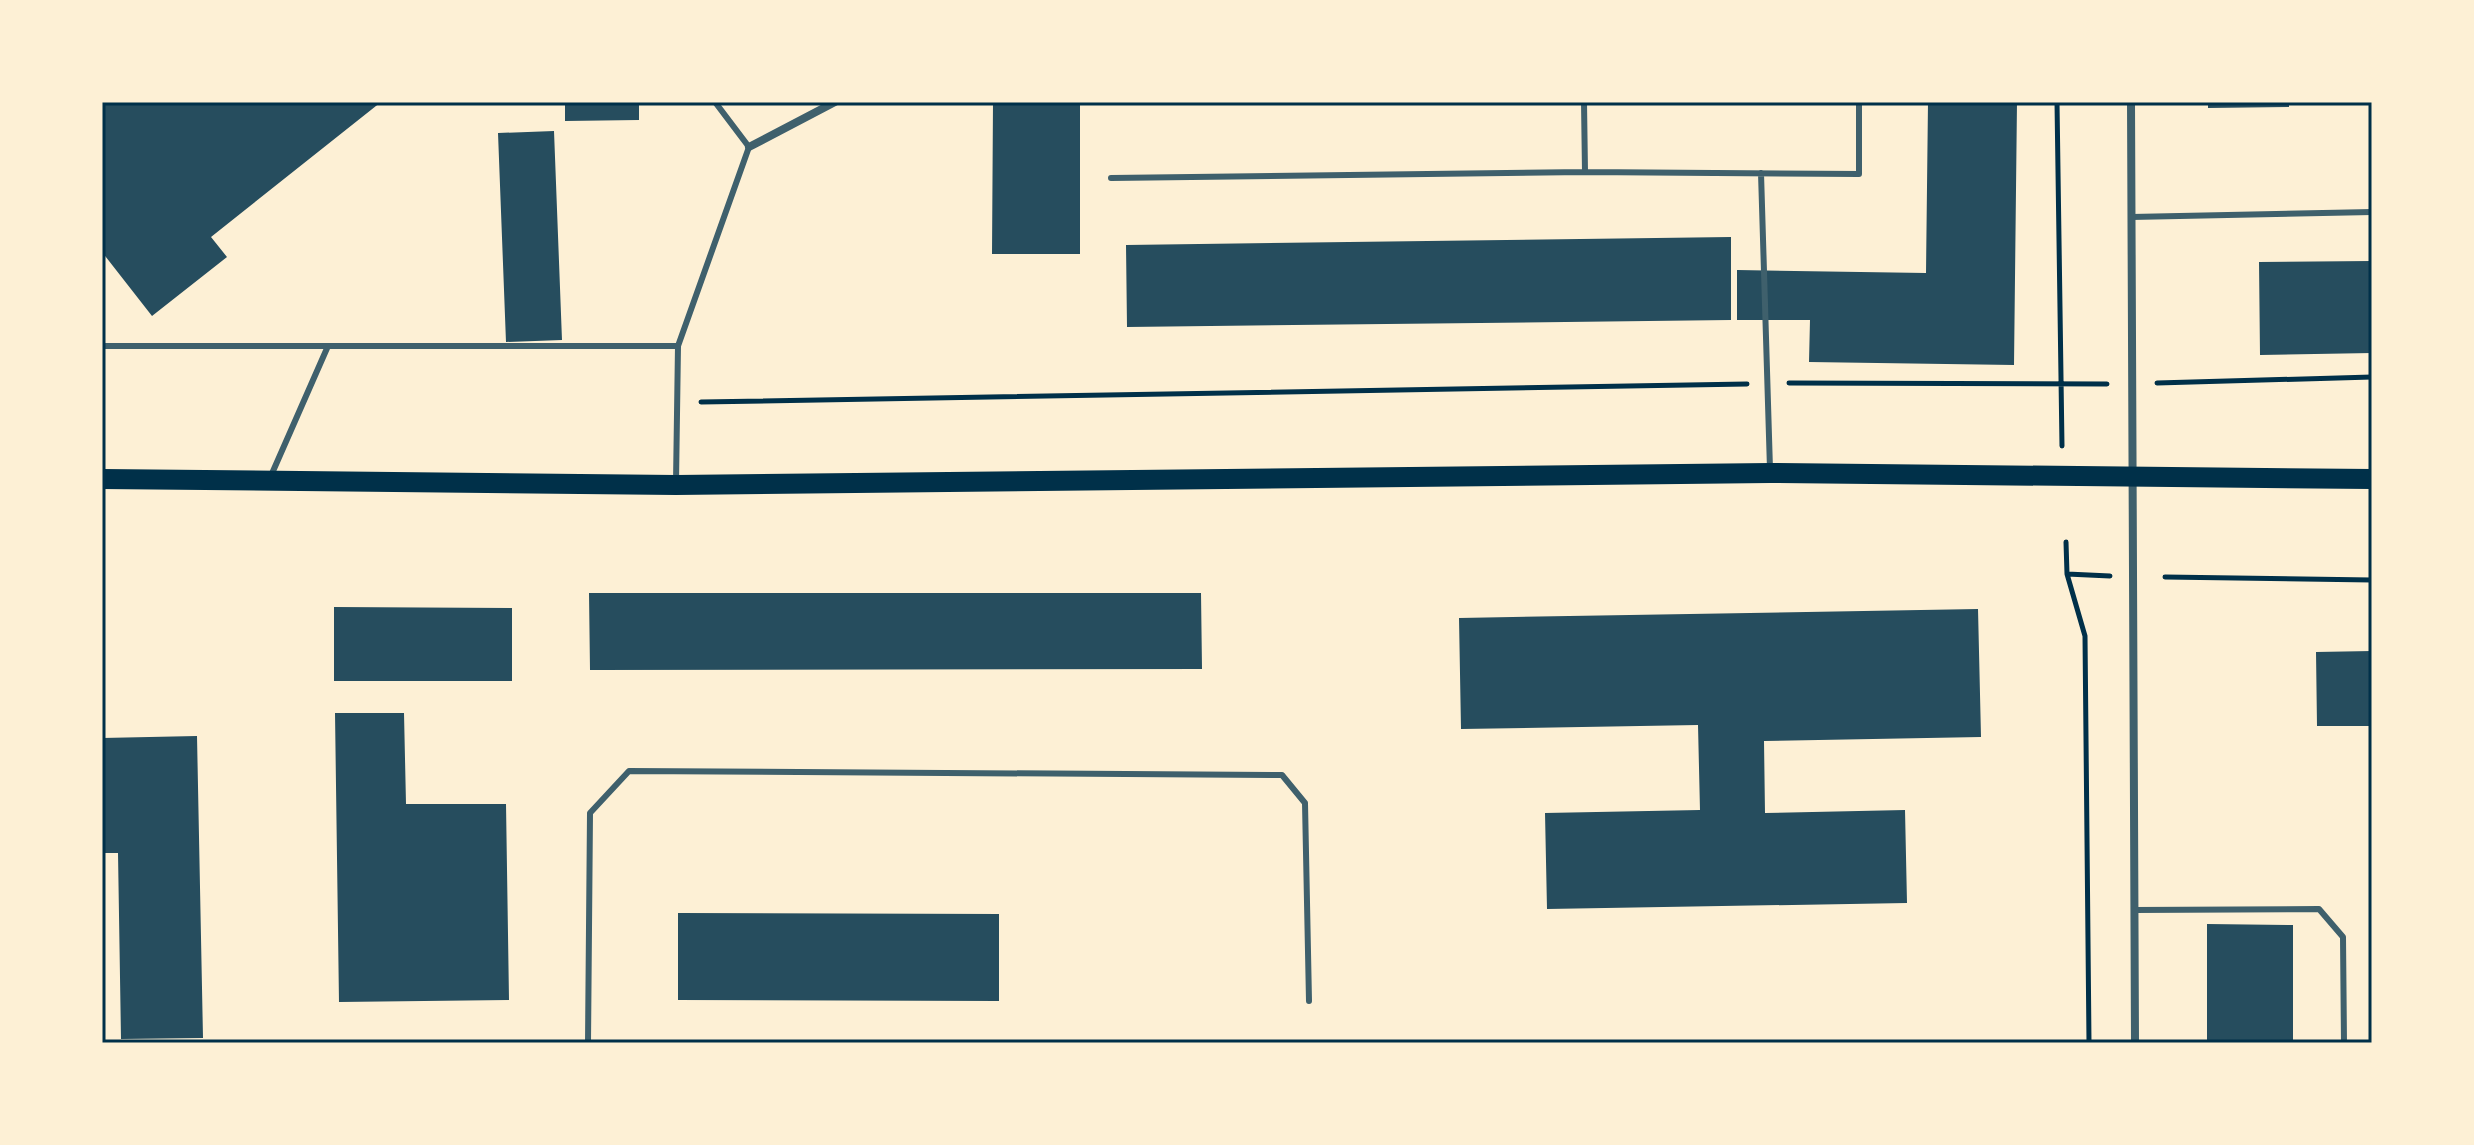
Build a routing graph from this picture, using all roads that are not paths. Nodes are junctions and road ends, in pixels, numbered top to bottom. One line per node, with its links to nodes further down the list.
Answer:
1 (715, 102): 6 (lane)
2 (835, 102): 6 (street)
3 (1584, 102): 7 (lane)
4 (1859, 102): 8 (lane)
5 (2131, 102): 11 (street)
6 (749, 147): 14 (lane)
7 (1585, 172): 8 (lane); 9 (lane)
8 (1761, 173): 15 (lane)
9 (1111, 178)
10 (2372, 212): 11 (lane)
11 (2131, 217): 17 (street)
12 (102, 346): 13 (lane)
13 (328, 346): 14 (lane); 19 (lane)
14 (678, 346): 20 (lane)
15 (1770, 473): 17 (main road); 20 (main road)
16 (102, 479): 19 (main road)
17 (2132, 479): 18 (main road); 21 (street)
18 (2372, 479)
19 (269, 480): 20 (main road)
20 (676, 485)
21 (2134, 910): 24 (street); 25 (lane)
22 (1309, 1001): 23 (lane)
23 (588, 1043)
24 (2135, 1043)
25 (2344, 1043)

